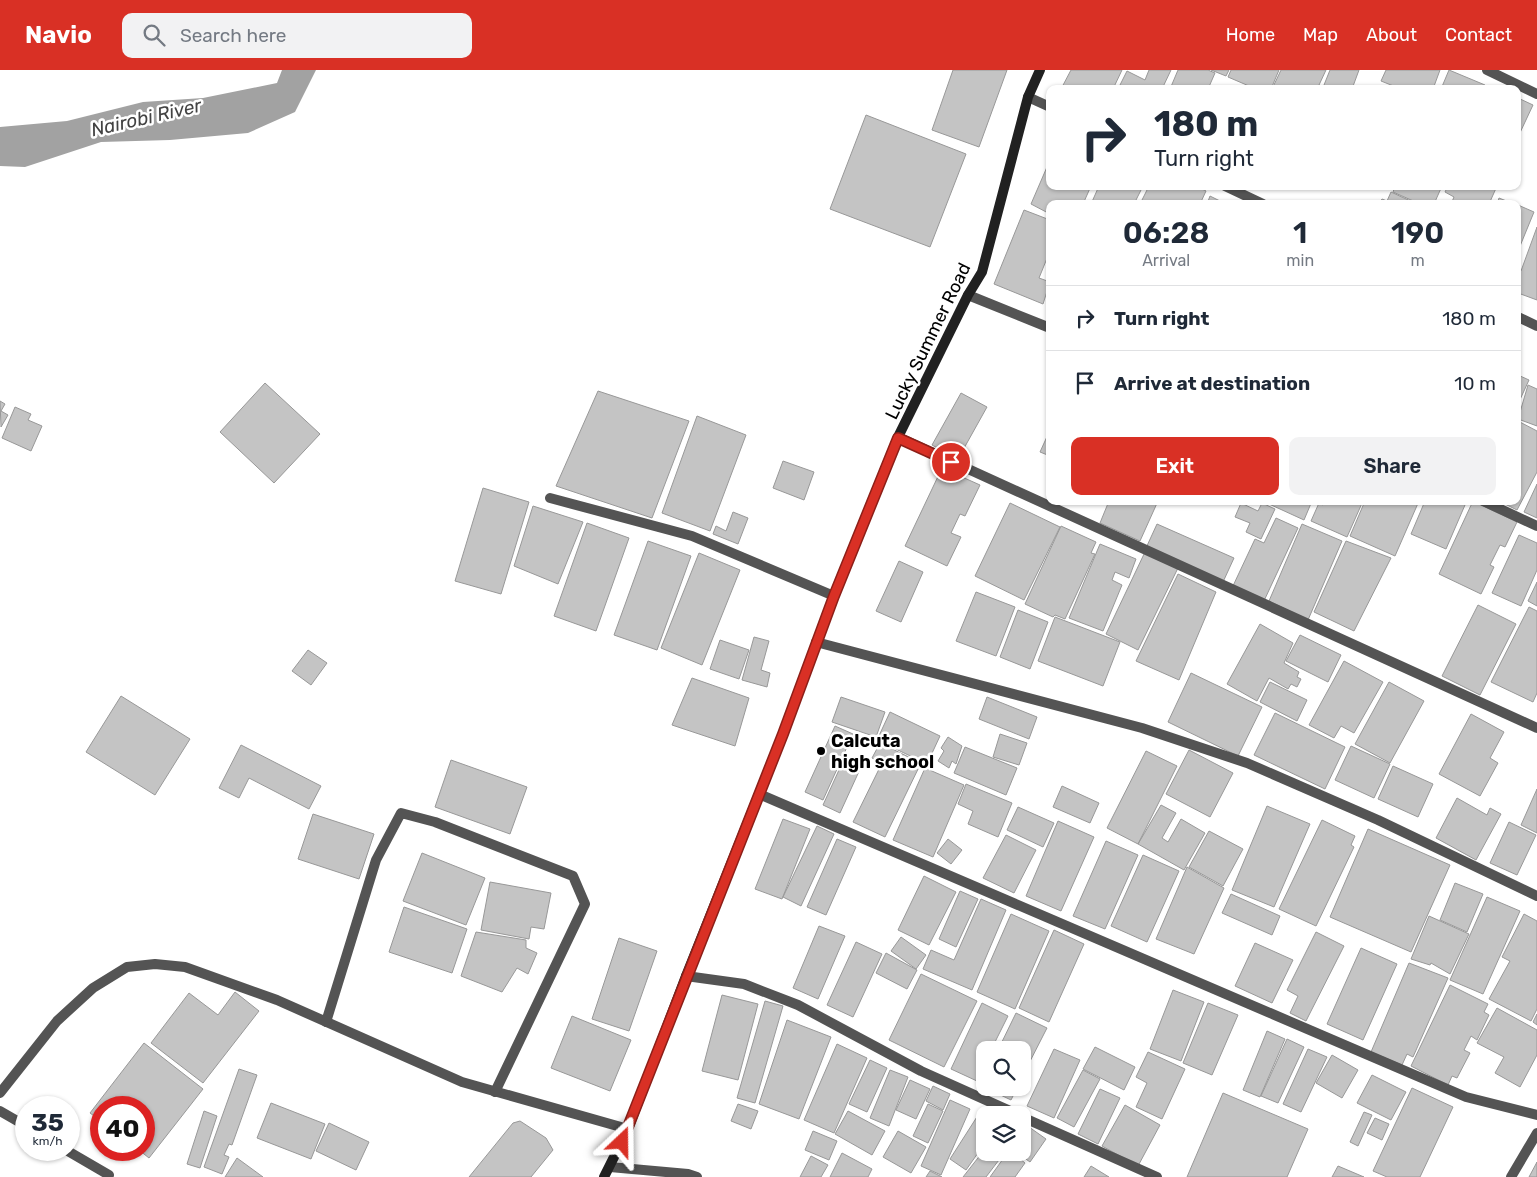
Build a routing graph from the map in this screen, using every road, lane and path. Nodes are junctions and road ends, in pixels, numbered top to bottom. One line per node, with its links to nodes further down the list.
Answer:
1 (1040, 70): 6 (street, Lucky Summer Road)
2 (1487, 70): 3 (street)
3 (1518, 85)
4 (1521, 86): 5 (street)
5 (1537, 94)
6 (1028, 97): 7 (street); 10 (street, Lucky Summer Road)
7 (1046, 105)
8 (1233, 190): 9 (street)
9 (1254, 200)
10 (968, 295): 12 (street); 14 (street, Lucky Summer Road)
11 (1521, 318): 13 (street)
12 (1046, 326)
13 (1537, 326)
14 (898, 438): 18 (street, Lucky Summer Road); 20 (street)
15 (550, 498): 18 (street)
16 (1492, 505): 17 (street)
17 (1537, 526)
18 (834, 596): 19 (street, Lucky Summer Road)
19 (816, 642): 21 (street, Lucky Summer Road); 22 (street)
20 (1537, 728)
21 (759, 794): 23 (street, Lucky Summer Road); 29 (street)
22 (1537, 896)
23 (686, 976): 27 (street); 32 (street, Lucky Summer Road)
24 (326, 1022): 25 (street); 25 (street); 26 (street)
25 (495, 1092): 32 (street)
26 (0, 1093)
27 (999, 1106)
28 (0, 1111): 30 (street)
29 (1537, 1115)
30 (15, 1120)
31 (1031, 1121): 39 (street)
32 (628, 1129): 35 (street, Lucky Summer Road)
33 (1537, 1133): 40 (street)
34 (80, 1158): 36 (street)
35 (610, 1167): 37 (street, Lucky Summer Road); 38 (street)
36 (109, 1175)
37 (604, 1177)
38 (696, 1177)
39 (1157, 1177)
40 (1511, 1177)

